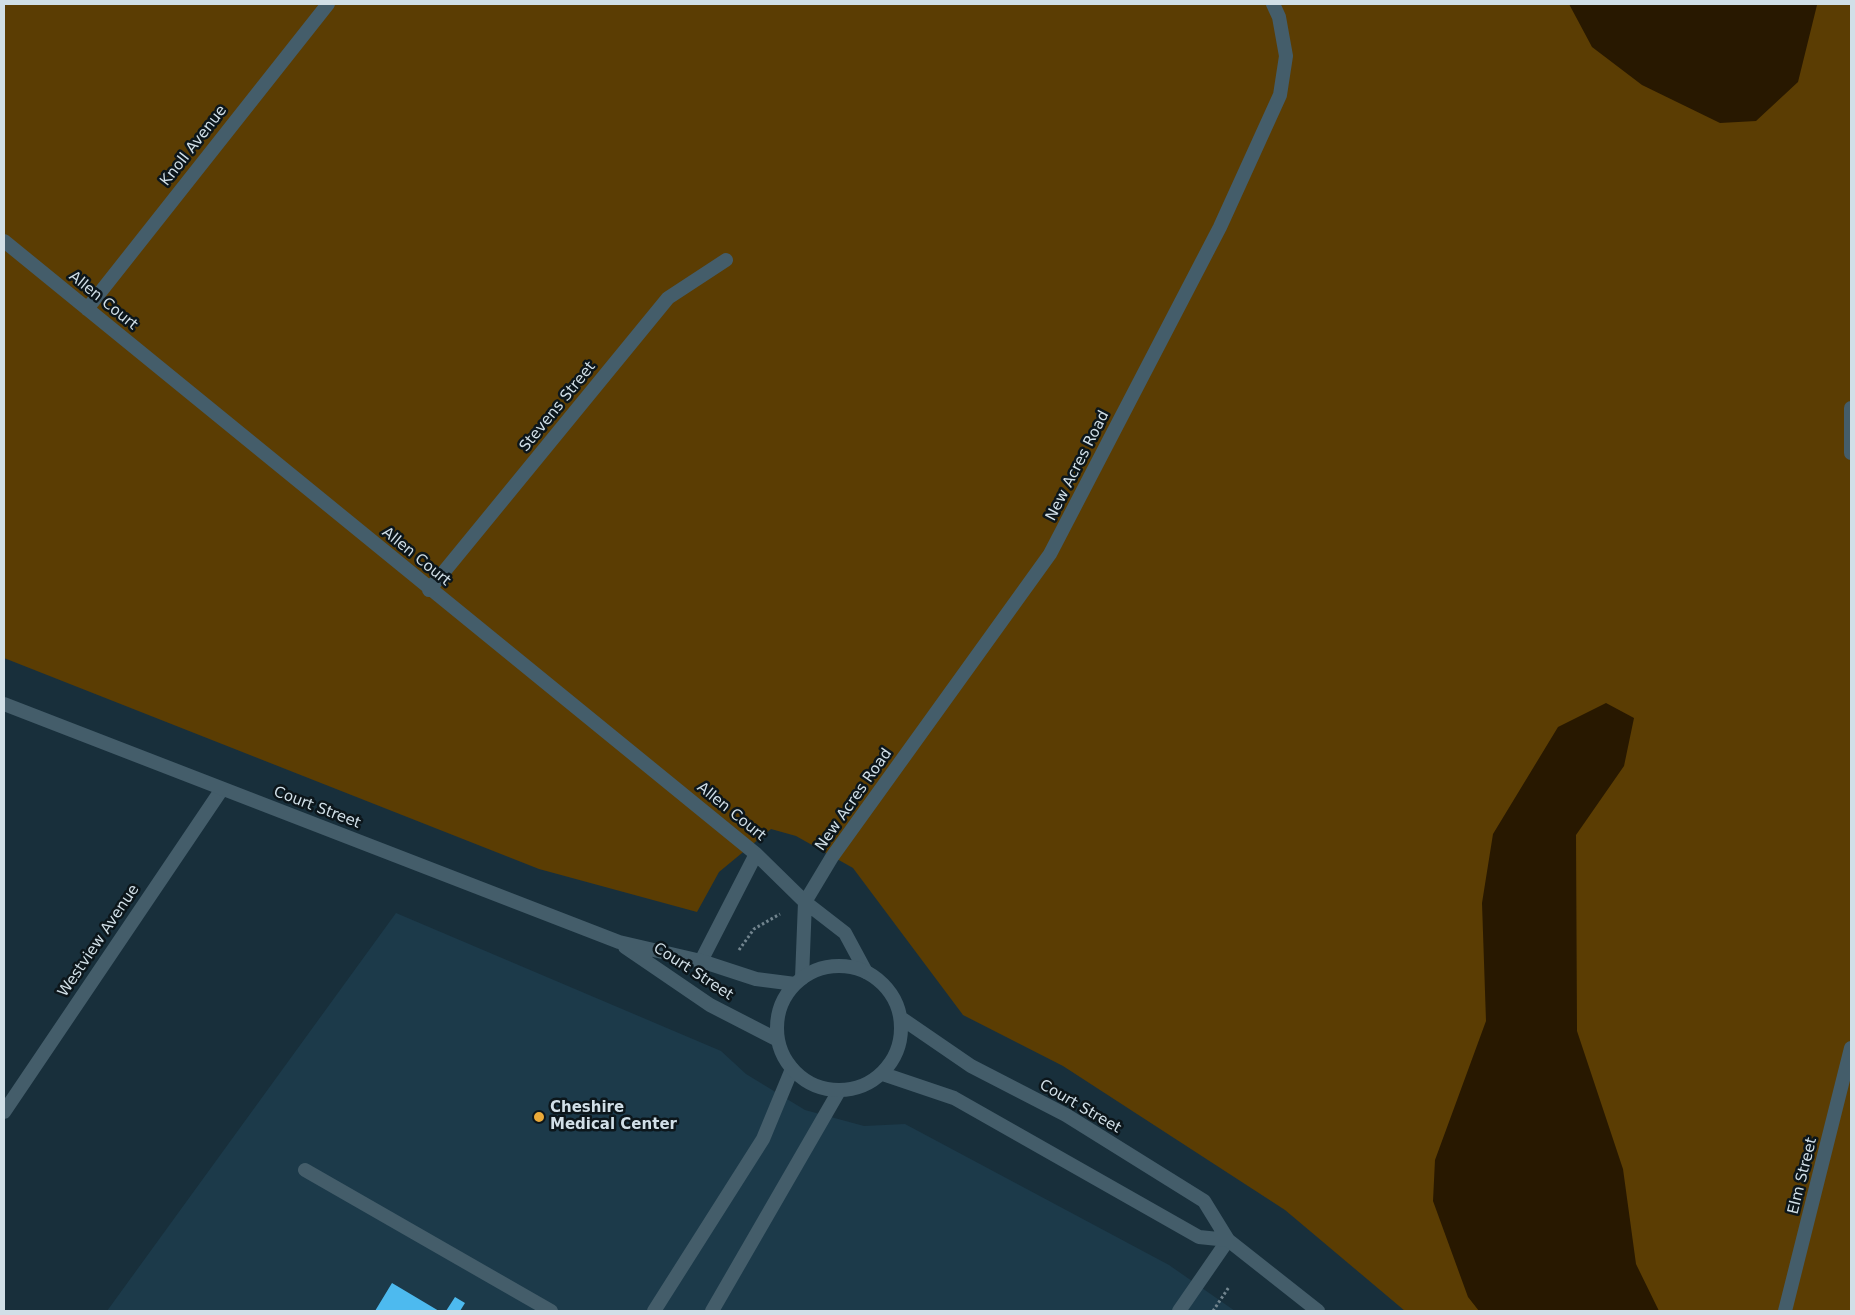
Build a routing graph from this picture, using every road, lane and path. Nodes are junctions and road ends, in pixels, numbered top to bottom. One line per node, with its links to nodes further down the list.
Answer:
1 (328, 4): 5 (street, Knoll Avenue)
2 (1273, 4): 12 (street, New Acres Road)
3 (4, 241): 5 (street, Allen Court)
4 (726, 260): 8 (street, Stevens Street)
5 (87, 309): 8 (street, Allen Court)
6 (1851, 408): 7 (street)
7 (1851, 453)
8 (429, 590): 11 (street, Allen Court)
9 (4, 704): 10 (street, Court Street)
10 (222, 790): 14 (street, Court Street); 25 (street, Westview Avenue)
11 (756, 854): 12 (street, Allen Court); 16 (street)
12 (805, 902): 17 (street, Allen Court); 18 (street)
13 (780, 914): 15 (path)
14 (618, 942): 16 (street, Court Street); 20 (street, Court Street)
15 (739, 950)
16 (701, 961): 18 (street, Court Street)
17 (866, 972): 18 (street); 19 (street)
18 (799, 981): 20 (street)
19 (901, 1018): 23 (street); 27 (street, Court Street)
20 (778, 1040): 22 (street)
21 (1851, 1048): 35 (street, Elm Street)
22 (792, 1069): 24 (street); 30 (street)
23 (883, 1074): 24 (street); 27 (street)
24 (839, 1091): 31 (street)
25 (4, 1112)
26 (305, 1170): 29 (street)
27 (1228, 1240): 32 (street); 34 (street, Court Street)
28 (1229, 1287): 33 (path)
29 (551, 1311)
30 (654, 1311)
31 (712, 1311)
32 (1179, 1311)
33 (1213, 1311)
34 (1318, 1311)
35 (1785, 1311)

